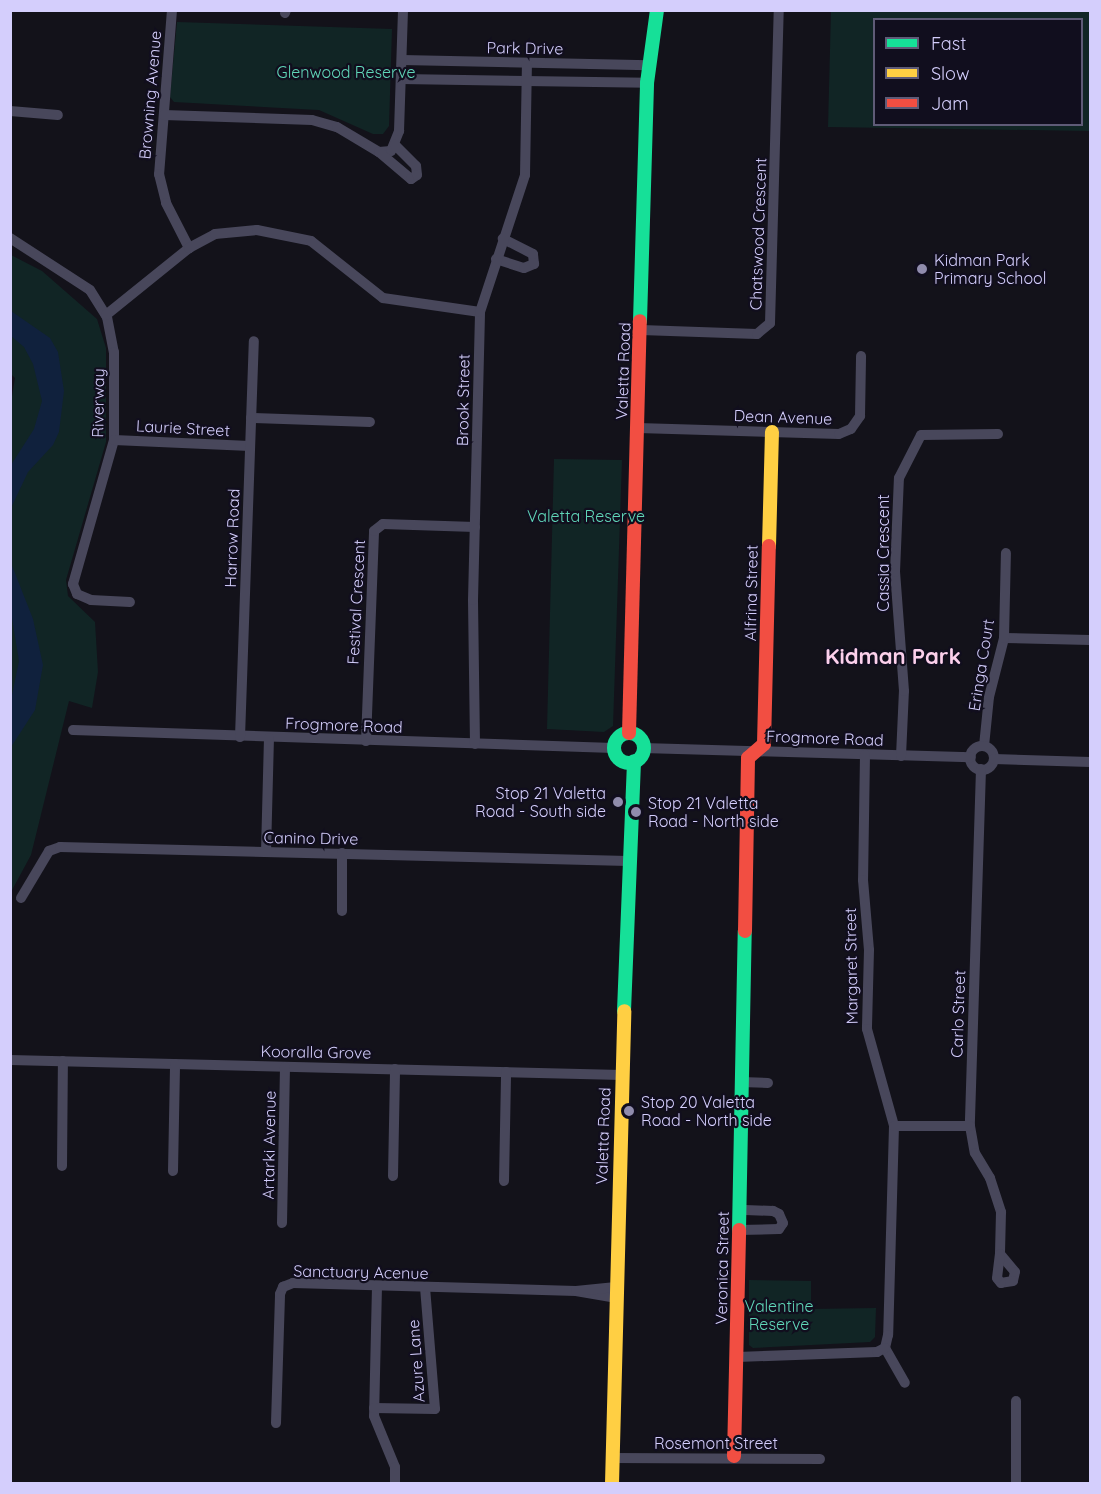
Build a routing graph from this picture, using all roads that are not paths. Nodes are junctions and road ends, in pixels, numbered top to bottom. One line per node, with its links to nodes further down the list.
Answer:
1 (172, 10): 13 (street, Browning Avenue)
2 (404, 10): 5 (street)
3 (657, 10): 7 (street, Valetta Road)
4 (779, 10): 22 (street, Chatswood Crescent)
5 (402, 60): 6 (street, Park Drive); 8 (street)
6 (527, 63): 7 (street, Park Drive); 9 (street, Brook Street)
7 (649, 65): 10 (street, Valetta Road)
8 (401, 79): 9 (street, Park Drive); 14 (street)
9 (527, 80): 10 (street, Park Drive); 17 (street, Brook Street)
10 (647, 83): 22 (street, Valetta Road)
11 (10, 111): 12 (street)
12 (58, 115)
13 (164, 115): 15 (street); 18 (street, Browning Avenue)
14 (395, 145): 15 (street); 15 (street)
15 (379, 152)
16 (10, 238): 21 (street, Riverway)
17 (503, 239): 19 (street, Brook Street); 19 (street)
18 (189, 248): 20 (street); 21 (street)
19 (496, 259): 20 (street, Brook Street)
20 (480, 312): 32 (street, Brook Street)
21 (106, 315): 30 (street, Riverway)
22 (641, 330): 27 (street, Valetta Road)
23 (254, 341): 25 (street, Harrow Road)
24 (861, 356): 28 (street, Dean Avenue)
25 (251, 418): 26 (street, Laurie Street); 31 (street, Harrow Road)
26 (370, 422)
27 (638, 428): 28 (street, Dean Avenue); 38 (street, Valetta Road)
28 (772, 432): 46 (street, Alfrina Street)
29 (998, 434): 48 (street, Cassia Crescent)
30 (114, 440): 31 (street, Laurie Street); 34 (street, Riverway)
31 (250, 446): 39 (street, Harrow Road)
32 (475, 527): 41 (street, Festival Crescent); 42 (street, Brook Street)
33 (1006, 554): 35 (street, Eringa Court)
34 (130, 602)
35 (1004, 638): 36 (street); 43 (street, Eringa Court)
36 (1090, 640)
37 (74, 730): 39 (street, Frogmore Road)
38 (629, 733): 44 (street); 45 (street)
39 (240, 736): 40 (street, Frogmore Road)
40 (269, 738): 41 (street, Frogmore Road); 54 (street)
41 (366, 741): 42 (street, Frogmore Road)
42 (475, 744): 44 (street, Frogmore Road)
43 (984, 746): 49 (street); 50 (street)
44 (614, 748): 51 (street)
45 (643, 748): 46 (street, Frogmore Road); 51 (street)
46 (755, 751): 47 (street, Frogmore Road); 66 (street, Veronica Street)
47 (865, 755): 48 (street, Frogmore Road); 68 (street, Margaret Street)
48 (901, 756): 49 (street, Frogmore Road)
49 (971, 758): 53 (street)
50 (994, 759): 52 (street); 53 (street)
51 (630, 761): 56 (street, Valetta Road)
52 (1090, 762)
53 (981, 769): 69 (street, Carlo Street)
54 (266, 852): 55 (street, Canino Drive); 57 (street, Canino Drive)
55 (342, 853): 56 (street, Canino Drive); 58 (street)
56 (628, 861): 65 (street, Valetta Road)
57 (21, 898)
58 (342, 911)
59 (10, 1060): 60 (street, Kooralla Grove)
60 (63, 1061): 61 (street, Kooralla Grove); 70 (street)
61 (175, 1064): 62 (street, Kooralla Grove); 71 (street)
62 (285, 1066): 63 (street, Kooralla Grove); 75 (street, Artarki Avenue)
63 (395, 1069): 64 (street, Kooralla Grove); 72 (street)
64 (506, 1072): 65 (street, Kooralla Grove); 73 (street)
65 (622, 1075): 80 (street, Valetta Road)
66 (741, 1082): 67 (street); 74 (street, Veronica Street)
67 (768, 1083)
68 (894, 1126): 69 (street); 81 (street, Margaret Street)
69 (970, 1126): 77 (street, Carlo Street)
70 (62, 1166)
71 (173, 1171)
72 (393, 1176)
73 (504, 1181)
74 (739, 1210): 76 (street, Veronica Street); 76 (street)
75 (282, 1223)
76 (739, 1230): 82 (street, Veronica Street)
77 (1000, 1254)
78 (377, 1286): 79 (street, Sanctuary Acenue); 85 (street); 86 (street, Sanctuary Acenue)
79 (425, 1287): 80 (street, Sanctuary Acenue); 85 (street, Azure Lane)
80 (616, 1293): 88 (street, Valetta Road)
81 (885, 1348): 82 (street); 83 (street)
82 (737, 1357): 87 (street, Veronica Street)
83 (905, 1383)
84 (1017, 1401): 92 (street)
85 (374, 1408): 90 (street)
86 (276, 1423)
87 (735, 1456): 88 (street, Rosemont Street); 89 (street, Rosemont Street)
88 (612, 1458): 91 (street, Valetta Road)
89 (820, 1459)
90 (395, 1484)
91 (612, 1484)
92 (1016, 1484)

